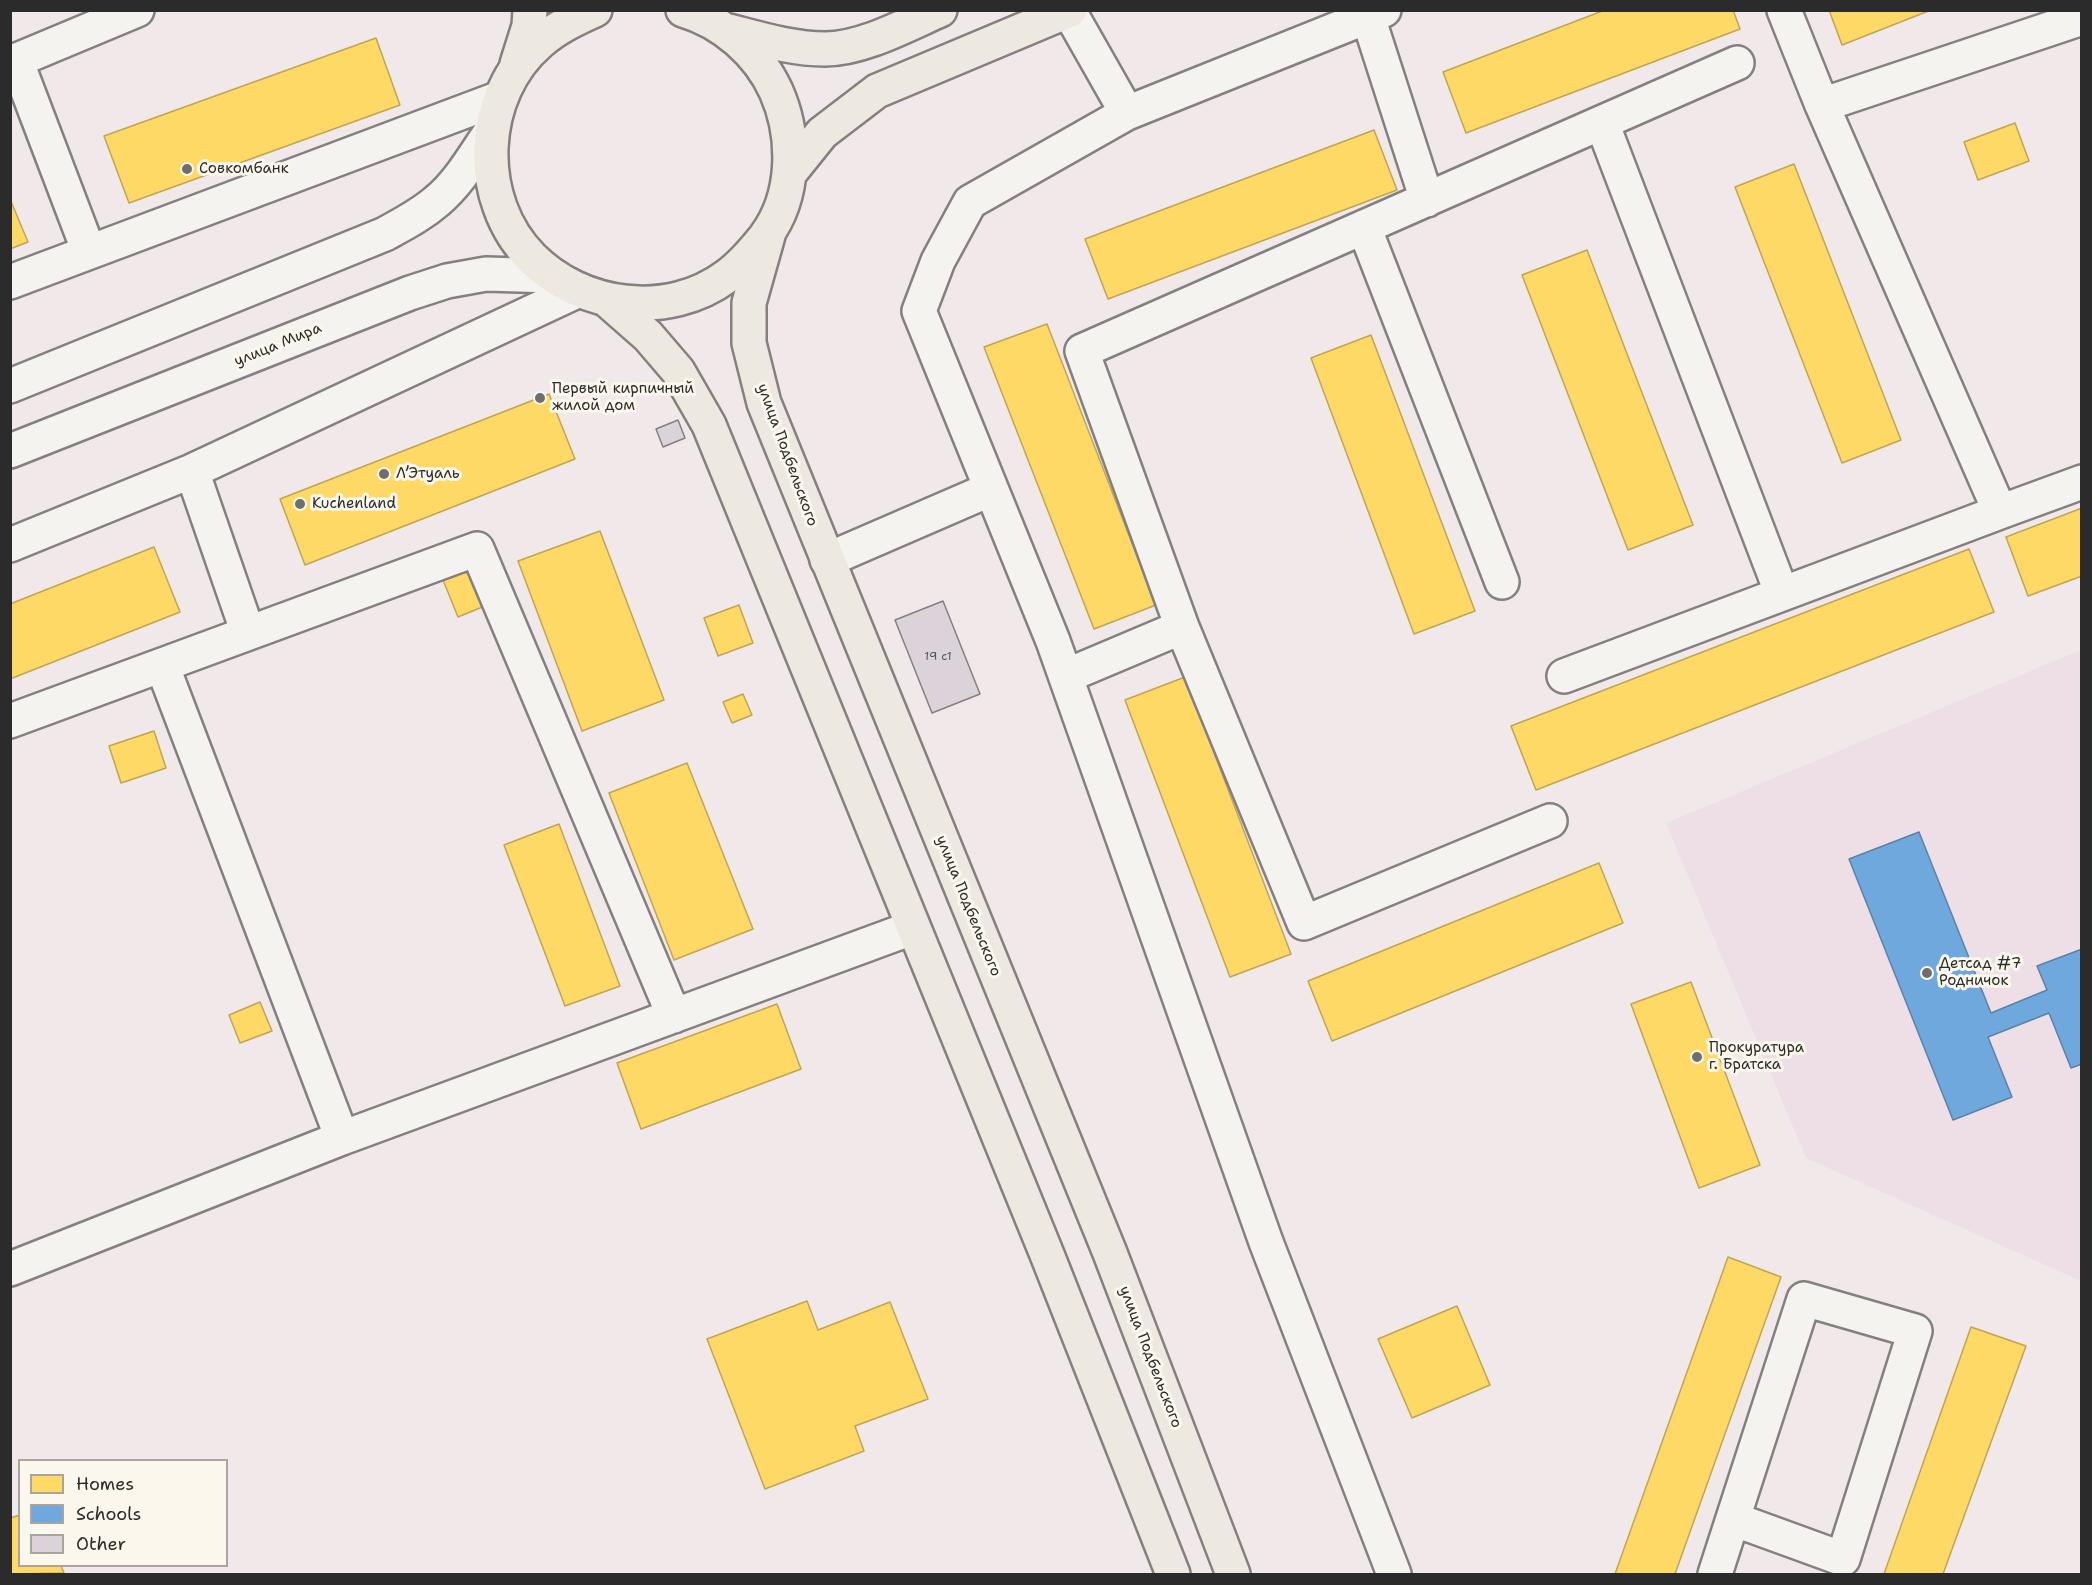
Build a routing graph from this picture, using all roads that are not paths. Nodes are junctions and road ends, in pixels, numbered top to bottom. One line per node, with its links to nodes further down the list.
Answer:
1 (137, 10): 11 (street)
2 (530, 10): 13 (main road)
3 (595, 10): 13 (main road)
4 (683, 10): 10 (main road)
5 (940, 10): 10 (main road)
6 (1784, 10): 15 (street)
7 (1070, 11): 16 (street); 19 (main road)
8 (1376, 14): 16 (street); 20 (street)
9 (2082, 18): 15 (street)
10 (725, 30): 19 (main road)
11 (13, 62): 23 (street)
12 (1737, 63): 17 (street)
13 (516, 69): 14 (main road)
14 (500, 98): 18 (main road); 23 (street)
15 (1822, 105): 31 (street)
16 (1127, 113): 30 (street)
17 (1602, 123): 20 (street); 35 (street)
18 (492, 130): 25 (main road); 26 (street)
19 (789, 174): 22 (main road)
20 (1427, 200): 21 (street)
21 (1364, 227): 34 (street); 36 (street)
22 (769, 232): 25 (main road); 33 (main road, улица Подбельского)
23 (89, 252): 24 (street)
24 (10, 282)
25 (579, 289): 27 (street, улица Мира); 28 (street); 43 (main road)
26 (10, 386)
27 (10, 451)
28 (192, 471): 32 (street); 37 (street)
29 (2082, 482): 31 (street)
30 (991, 489): 33 (street); 39 (street)
31 (2000, 512): 35 (street)
32 (10, 545)
33 (827, 560): 49 (main road, улица Подбельского)
34 (1502, 582)
35 (1782, 594): 40 (street)
36 (1182, 627): 39 (street); 42 (street)
37 (248, 633): 38 (street); 44 (street)
38 (162, 665): 41 (street); 45 (street)
39 (1066, 676): 50 (street)
40 (1564, 676)
41 (10, 721)
42 (1550, 821)
43 (912, 928): 44 (street); 48 (main road)
44 (674, 1016): 45 (street)
45 (342, 1138): 46 (street)
46 (10, 1269)
47 (1733, 1519): 51 (street)
48 (1173, 1575)
49 (1233, 1575)
50 (1394, 1575)
51 (1715, 1575)

